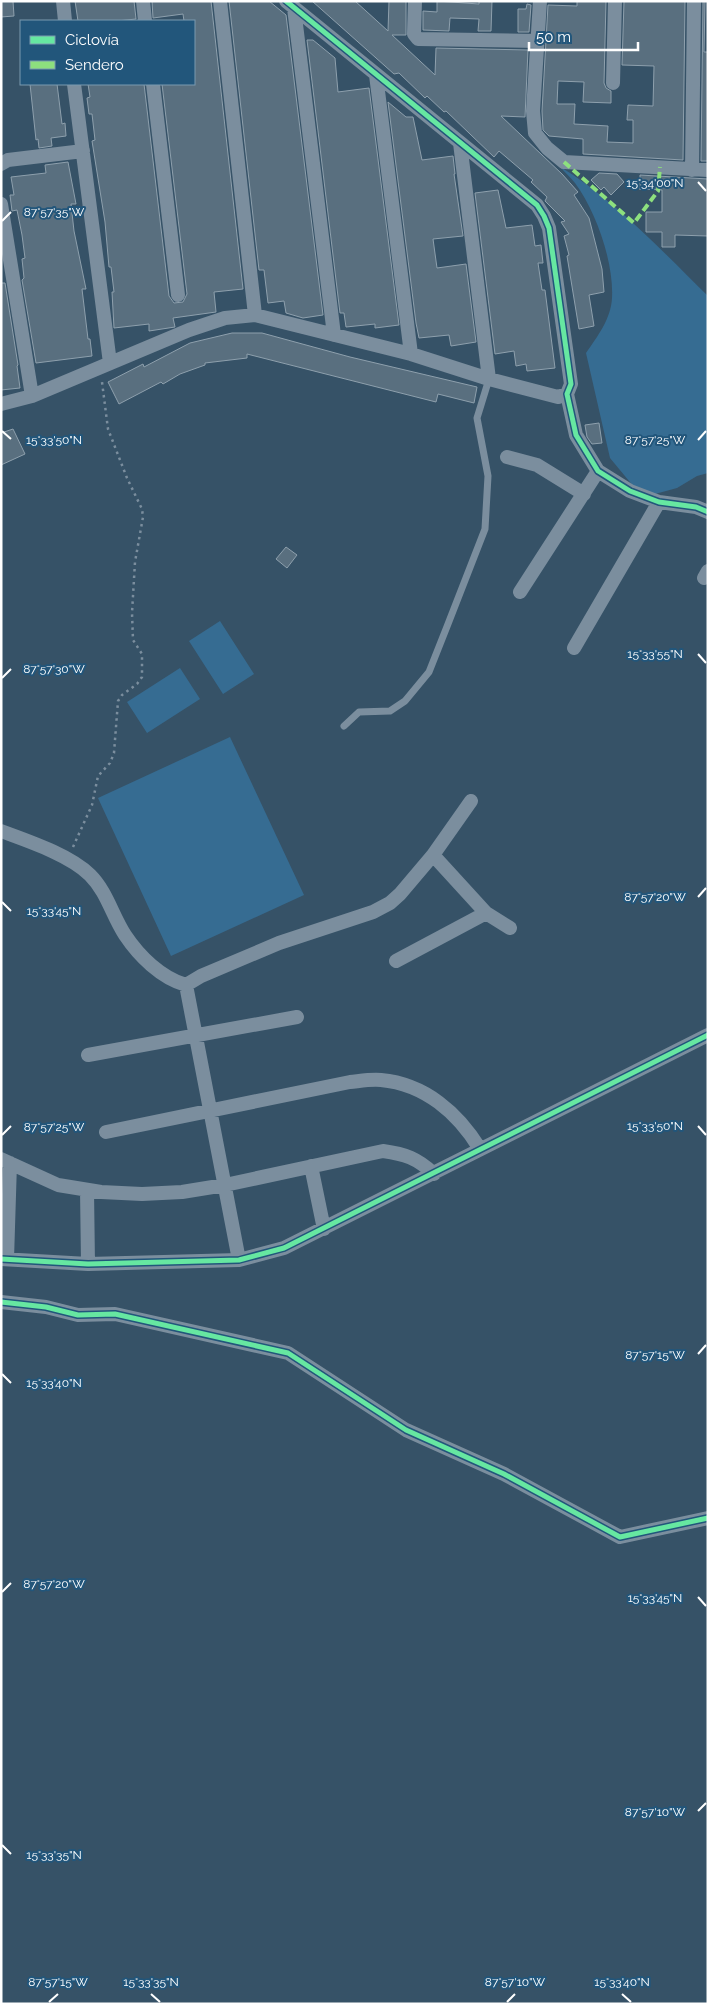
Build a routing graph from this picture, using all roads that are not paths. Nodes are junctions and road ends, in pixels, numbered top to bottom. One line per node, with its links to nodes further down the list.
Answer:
1 (63, 1): 9 (street)
2 (143, 1): 10 (street)
3 (220, 1): 23 (street)
4 (415, 1): 11 (street)
5 (540, 1): 11 (street)
6 (615, 1): 13 (street)
7 (694, 1): 19 (street)
8 (290, 5): 12 (street); 24 (street)
9 (65, 20)
10 (145, 20)
11 (538, 42): 19 (street)
12 (376, 75): 16 (street); 25 (street)
13 (613, 83)
14 (74, 85): 17 (street)
15 (153, 85): 22 (street)
16 (460, 143): 27 (street); 28 (street)
17 (83, 151): 18 (street); 26 (street)
18 (1, 164)
19 (692, 170): 20 (street)
20 (708, 170)
21 (1, 204): 29 (street)
22 (178, 295)
23 (255, 315): 24 (street); 26 (street)
24 (334, 335): 25 (street)
25 (411, 354): 27 (street)
26 (105, 366): 29 (street)
27 (489, 379): 28 (street); 38 (lane)
28 (567, 394): 32 (street)
29 (32, 396): 30 (street)
30 (1, 404)
31 (507, 457): 33 (street)
32 (598, 472): 33 (street); 34 (street)
33 (584, 494): 36 (street)
34 (660, 502): 35 (street); 37 (street)
35 (708, 512)
36 (520, 592)
37 (574, 648)
38 (344, 726)
39 (471, 801): 41 (street)
40 (1, 831): 45 (street)
41 (434, 855): 42 (street); 45 (street)
42 (486, 912): 43 (street); 44 (street)
43 (510, 928)
44 (396, 961)
45 (186, 984): 48 (street)
46 (297, 1017): 48 (street)
47 (708, 1034): 52 (street)
48 (197, 1035): 49 (street); 50 (street)
49 (88, 1055)
50 (211, 1110): 51 (street); 52 (street); 56 (street)
51 (106, 1132)
52 (480, 1149): 55 (street)
53 (6, 1161): 57 (street); 59 (street)
54 (311, 1166): 55 (street); 56 (street); 58 (street)
55 (434, 1174): 58 (street)
56 (225, 1184): 57 (street); 60 (street)
57 (87, 1190): 61 (street)
58 (324, 1230): 60 (street)
59 (4, 1259): 61 (street)
60 (239, 1260): 61 (street)
61 (88, 1264)
62 (1, 1302): 63 (street)
63 (708, 1518)

